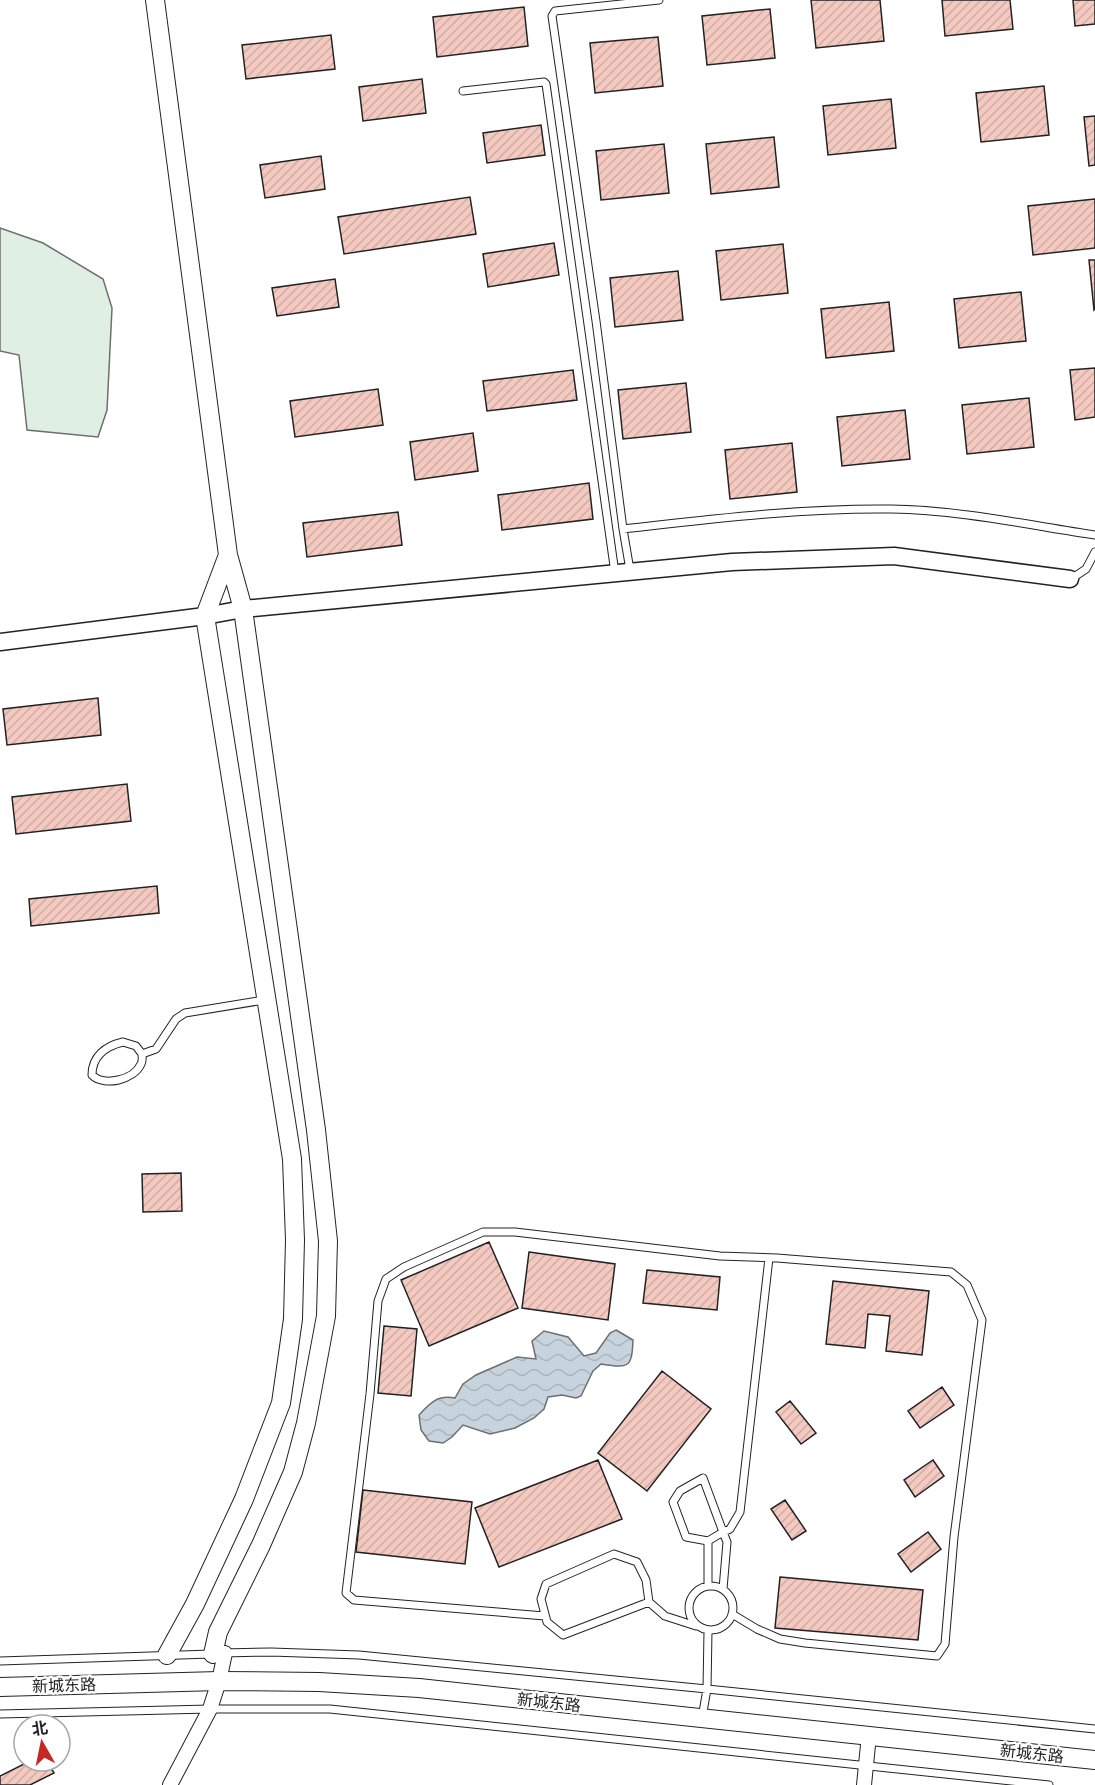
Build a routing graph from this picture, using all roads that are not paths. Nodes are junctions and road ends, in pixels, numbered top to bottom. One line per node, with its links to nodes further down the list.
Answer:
1 (155, 0): 7 (main road)
2 (659, 0): 4 (lane)
3 (463, 91): 8 (lane)
4 (623, 529): 5 (lane); 8 (lane)
5 (1095, 535)
6 (1095, 552): 9 (lane)
7 (228, 555): 10 (main road); 11 (main road)
8 (622, 572): 9 (street); 10 (street)
9 (1070, 579)
10 (243, 609): 11 (street); 25 (main road)
11 (205, 616): 12 (street); 13 (main road)
12 (0, 642)
13 (267, 1000): 14 (lane); 26 (main road)
14 (142, 1054): 14 (lane)
15 (769, 1258): 16 (lane); 21 (lane); 22 (lane)
16 (723, 1532): 17 (lane); 17 (lane); 19 (lane)
17 (708, 1541): 18 (lane)
18 (708, 1586): 19 (lane); 23 (lane)
19 (723, 1589): 21 (lane)
20 (649, 1602): 22 (lane); 22 (lane); 23 (lane)
21 (732, 1614): 24 (lane)
22 (545, 1616)
23 (696, 1626): 24 (lane)
24 (708, 1631): 30 (lane)
25 (219, 1654): 26 (lane); 28 (street); 30 (lane)
26 (167, 1655): 27 (lane)
27 (0, 1661)
28 (219, 1681): 29 (main road, 新城东路); 31 (street); 33 (main road, 新城东路)
29 (0, 1687)
30 (707, 1689): 33 (lane); 34 (lane)
31 (210, 1709): 32 (lane); 37 (lane); 38 (street)
32 (0, 1714)
33 (702, 1718): 35 (main road, 新城东路)
34 (1095, 1729)
35 (869, 1736): 36 (main road, 新城东路); 37 (street)
36 (1095, 1760)
37 (866, 1765): 39 (street); 40 (lane)
38 (170, 1785)
39 (864, 1785)
40 (1049, 1785)

